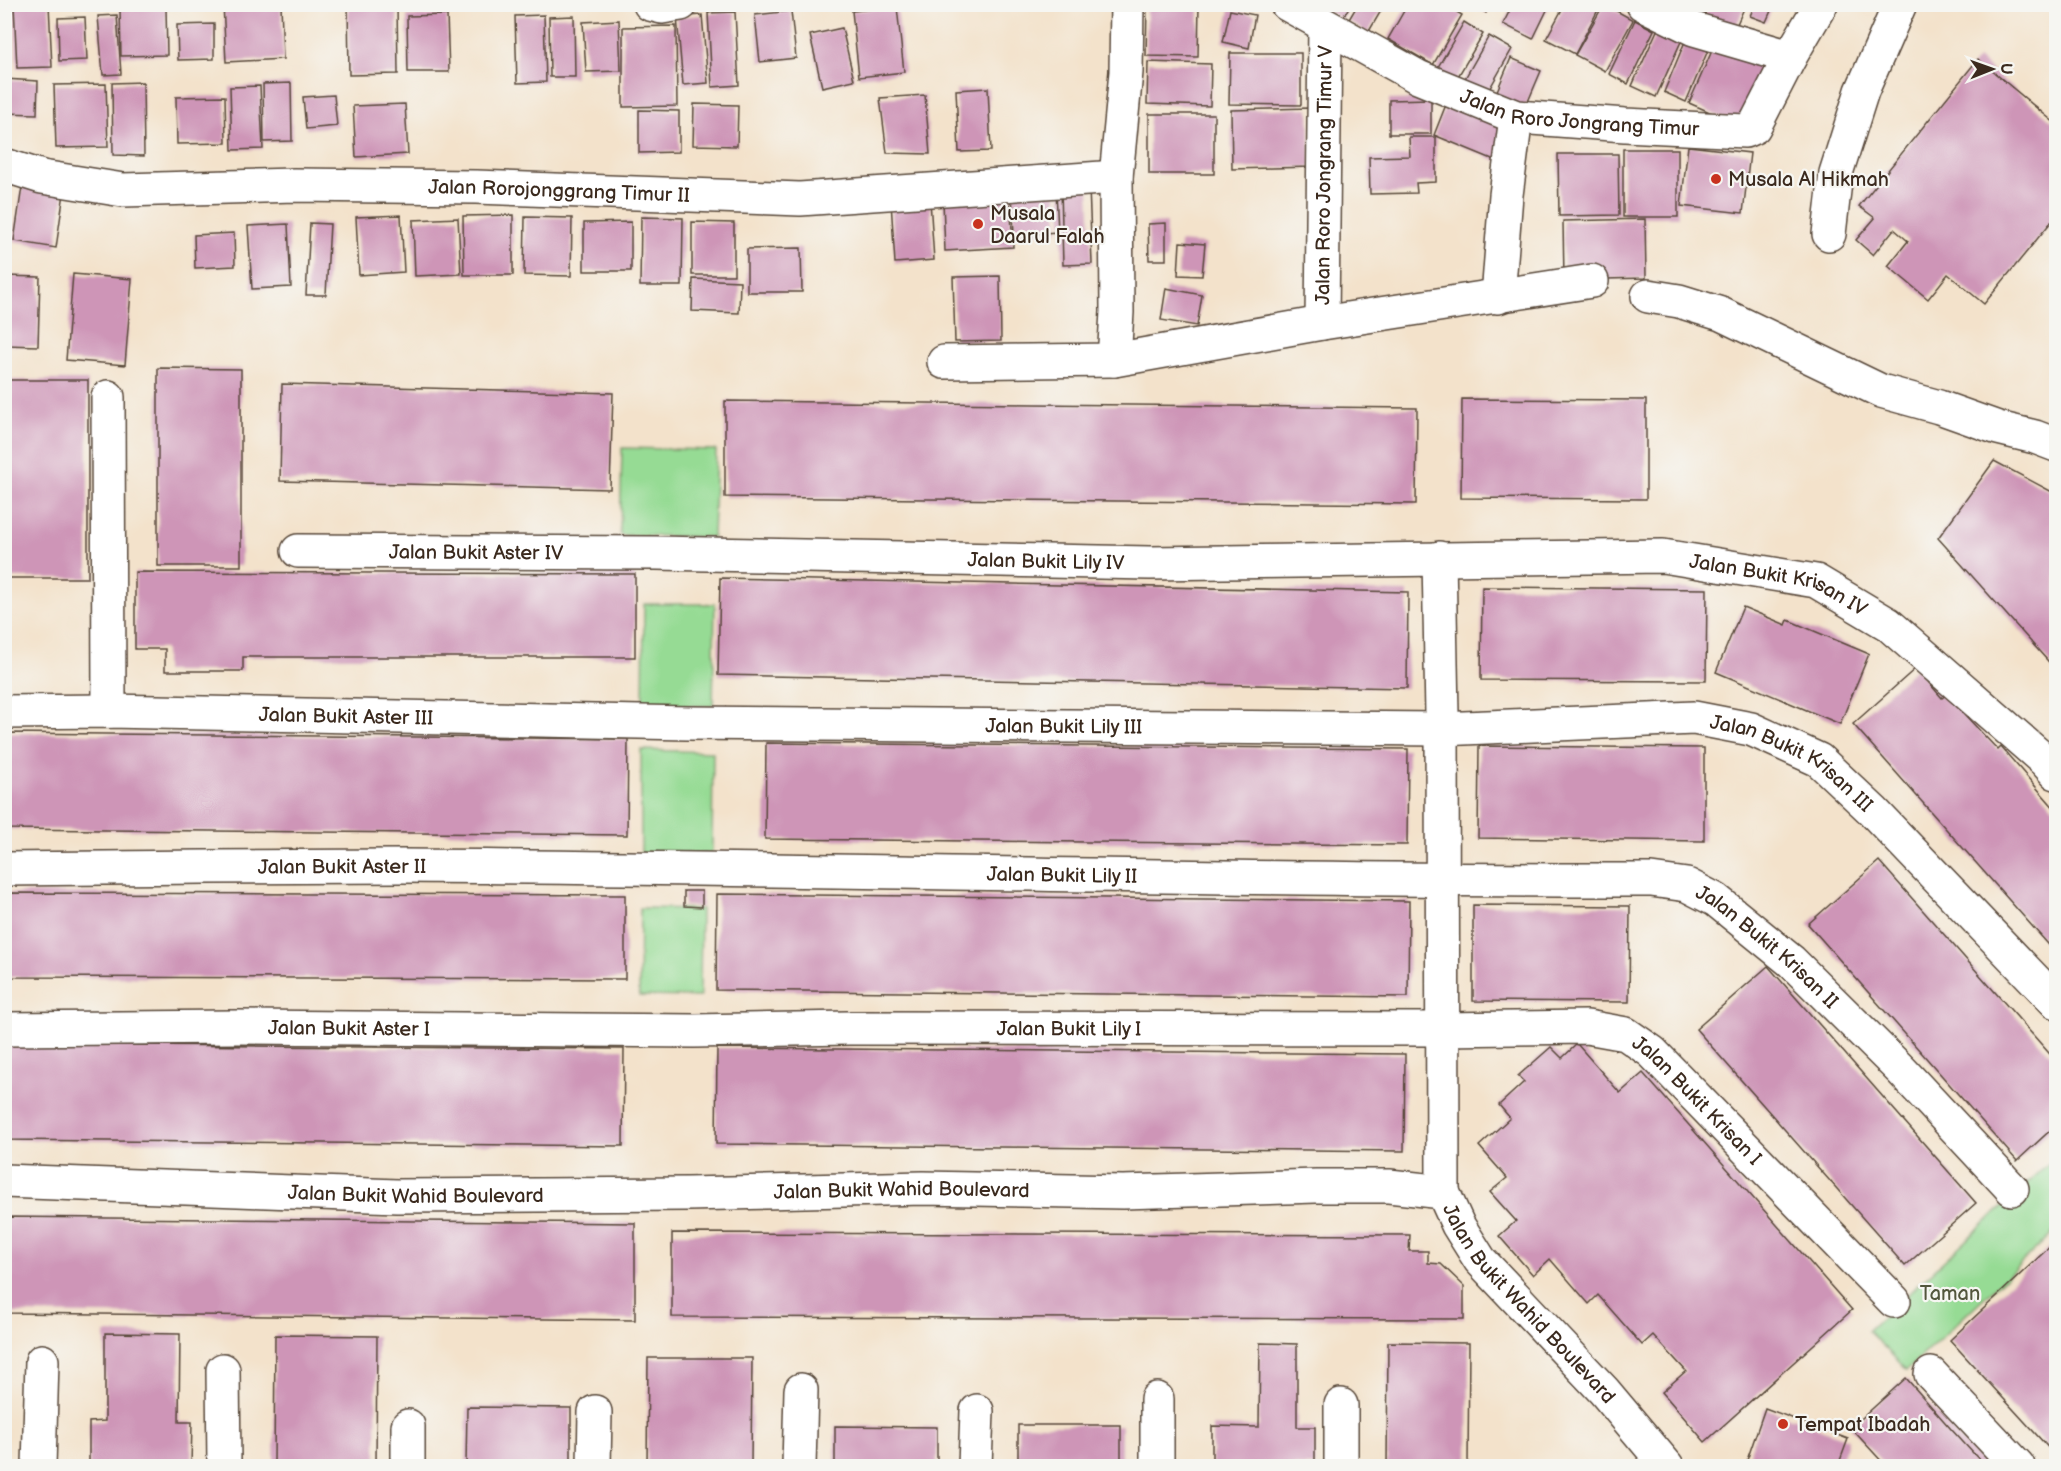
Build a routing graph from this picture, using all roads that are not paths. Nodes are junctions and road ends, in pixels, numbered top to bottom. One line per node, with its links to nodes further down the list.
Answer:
1 (650, 4): 2 (street)
2 (681, 4)
3 (1127, 4): 12 (street)
4 (1287, 4): 8 (street, Jalan Roro Jongrang Timur)
5 (1643, 4): 9 (street)
6 (1821, 4): 9 (street, Jalan Roro Jongrang Timur)
7 (1900, 4): 13 (street)
8 (1325, 26): 10 (street, Jalan Roro Jongrang Timur); 17 (street, Jalan Roro Jongrang Timur V)
9 (1790, 57): 10 (street, Jalan Roro Jongrang Timur)
10 (1516, 117): 16 (street)
11 (4, 165): 12 (street, Jalan Rorojonggrang Timur II)
12 (1116, 177): 18 (street)
13 (1829, 234)
14 (1592, 281): 16 (street)
15 (1648, 296): 21 (street)
16 (1498, 297): 17 (street)
17 (1323, 323): 18 (street)
18 (1114, 360): 19 (street)
19 (944, 362)
20 (108, 397): 25 (street)
21 (2056, 445)
22 (298, 551): 23 (street, Jalan Bukit Aster IV)
23 (656, 553): 24 (street, Jalan Bukit Lily IV)
24 (1438, 558): 28 (street); 29 (street, Jalan Bukit Krisan IV)
25 (109, 711): 26 (street, Jalan Bukit Aster III); 27 (street, Jalan Bukit Aster III)
26 (4, 712)
27 (688, 723): 28 (street, Jalan Bukit Lily III)
28 (1442, 729): 32 (street); 33 (street, Jalan Bukit Krisan III)
29 (2056, 773)
30 (4, 869): 31 (street, Jalan Bukit Aster II)
31 (679, 869): 32 (street, Jalan Bukit Lily II)
32 (1443, 879): 35 (street); 38 (street, Jalan Bukit Krisan II)
33 (2056, 1002)
34 (4, 1029): 36 (street, Jalan Bukit Aster I)
35 (1443, 1029): 36 (street, Jalan Bukit Lily I); 39 (street); 40 (street, Jalan Bukit Krisan I)
36 (694, 1031)
37 (4, 1181): 39 (street, Jalan Bukit Wahid Boulevard)
38 (2012, 1189)
39 (1443, 1192): 58 (street, Jalan Bukit Wahid Boulevard)
40 (1894, 1301)
41 (42, 1361): 50 (street)
42 (223, 1370): 51 (street)
43 (1931, 1374): 59 (street)
44 (801, 1390): 54 (street)
45 (1157, 1399): 56 (street)
46 (1341, 1405): 57 (street)
47 (977, 1411): 55 (street)
48 (595, 1412): 53 (street)
49 (408, 1426): 52 (street)
50 (39, 1467)
51 (224, 1467)
52 (408, 1467)
53 (594, 1467)
54 (799, 1467)
55 (975, 1467)
56 (1157, 1467)
57 (1341, 1467)
58 (1667, 1467)
59 (2018, 1467)

